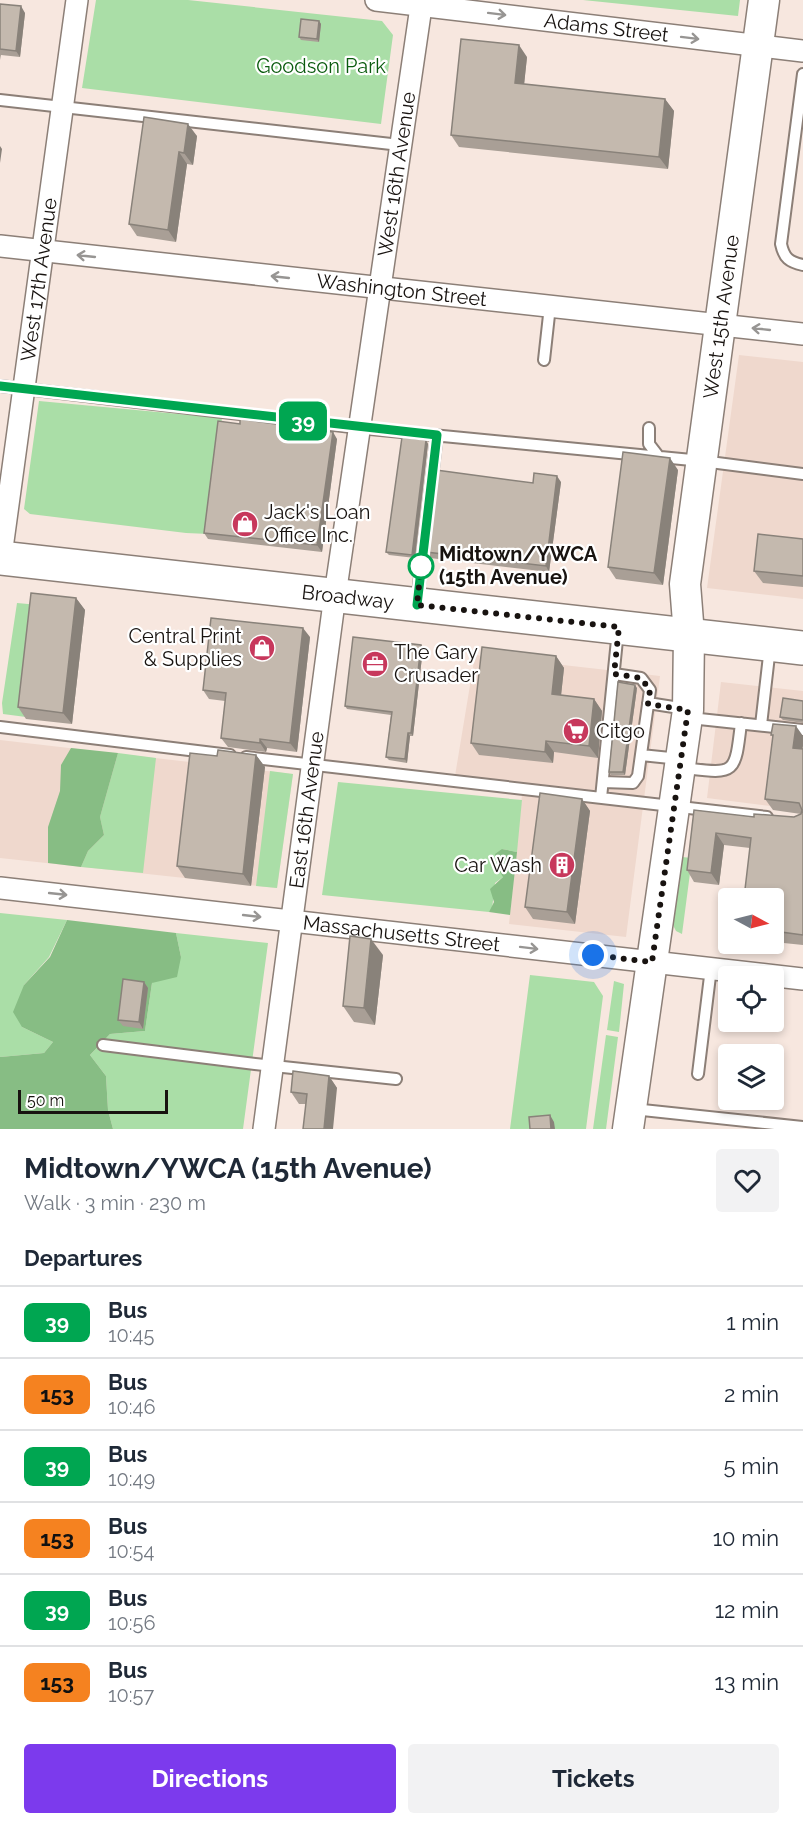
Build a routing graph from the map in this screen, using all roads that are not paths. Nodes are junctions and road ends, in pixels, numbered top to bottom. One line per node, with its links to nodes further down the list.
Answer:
1 (77, 0): 9 (street, West 17th Avenue)
2 (376, 0): 4 (street, Adams Street)
3 (764, 0): 5 (main road, West 15th Avenue)
4 (421, 2): 5 (street, Adams Street, one-way to 5); 10 (street, West 16th Avenue)
5 (758, 46): 6 (street, Adams Street); 16 (main road, West 15th Avenue)
6 (803, 51)
7 (803, 74): 13 (lane)
8 (0, 100): 9 (lane)
9 (63, 106): 10 (lane); 12 (street, West 17th Avenue)
10 (400, 145): 14 (street, West 16th Avenue)
11 (0, 246): 12 (street, Washington Street)
12 (44, 251): 14 (street, Washington Street, one-way to 12); 20 (street, West 17th Avenue)
13 (803, 265)
14 (380, 288): 15 (street, Washington Street); 21 (street, West 16th Avenue)
15 (550, 306): 16 (street, Washington Street); 18 (lane)
16 (720, 325): 17 (street, Washington Street, one-way to 16); 25 (main road, West 15th Avenue)
17 (803, 334)
18 (544, 360)
19 (0, 386): 20 (lane)
20 (24, 389): 21 (lane); 27 (street, West 17th Avenue)
21 (360, 428): 23 (lane); 29 (street, West 16th Avenue)
22 (649, 428): 24 (lane)
23 (437, 435): 24 (lane); 30 (lane)
24 (659, 457): 25 (lane)
25 (702, 461): 26 (lane); 32 (main road, West 15th Avenue)
26 (803, 474)
27 (0, 558): 28 (street, West 17th Avenue); 29 (main road, Broadway)
28 (0, 562)
29 (335, 595): 30 (main road, Broadway); 44 (street, East 16th Avenue)
30 (417, 605): 31 (main road, Broadway)
31 (619, 627): 32 (main road, Broadway); 35 (lane)
32 (689, 635): 33 (main road, Broadway); 37 (main road, West 15th Avenue)
33 (770, 644): 34 (main road, Broadway); 39 (lane)
34 (803, 648)
35 (614, 674): 36 (lane); 45 (lane)
36 (648, 704): 37 (lane); 42 (lane)
37 (687, 713): 38 (lane); 43 (main road, West 15th Avenue)
38 (741, 723): 39 (lane); 43 (lane)
39 (761, 725): 41 (lane)
40 (0, 727): 44 (lane)
41 (803, 730)
42 (641, 755): 43 (lane); 45 (lane)
43 (680, 763): 47 (main road, West 15th Avenue)
44 (313, 765): 46 (lane); 50 (street, East 16th Avenue)
45 (603, 782): 46 (lane)
46 (601, 798): 47 (lane)
47 (674, 807): 48 (lane); 51 (main road, West 15th Avenue)
48 (780, 819)
49 (0, 888): 50 (street, Massachusetts Street, one-way to 50)
50 (292, 921): 51 (street, Massachusetts Street, one-way to 51); 55 (street, East 16th Avenue)
51 (652, 962): 52 (street, Massachusetts Street); 58 (main road, West 15th Avenue)
52 (711, 968): 53 (street, Massachusetts Street); 56 (lane)
53 (803, 979)
54 (103, 1045): 55 (lane)
55 (272, 1066): 57 (lane); 60 (street, East 16th Avenue)
56 (698, 1074)
57 (396, 1079)
58 (630, 1119): 59 (lane)
59 (803, 1127)
60 (264, 1129)

